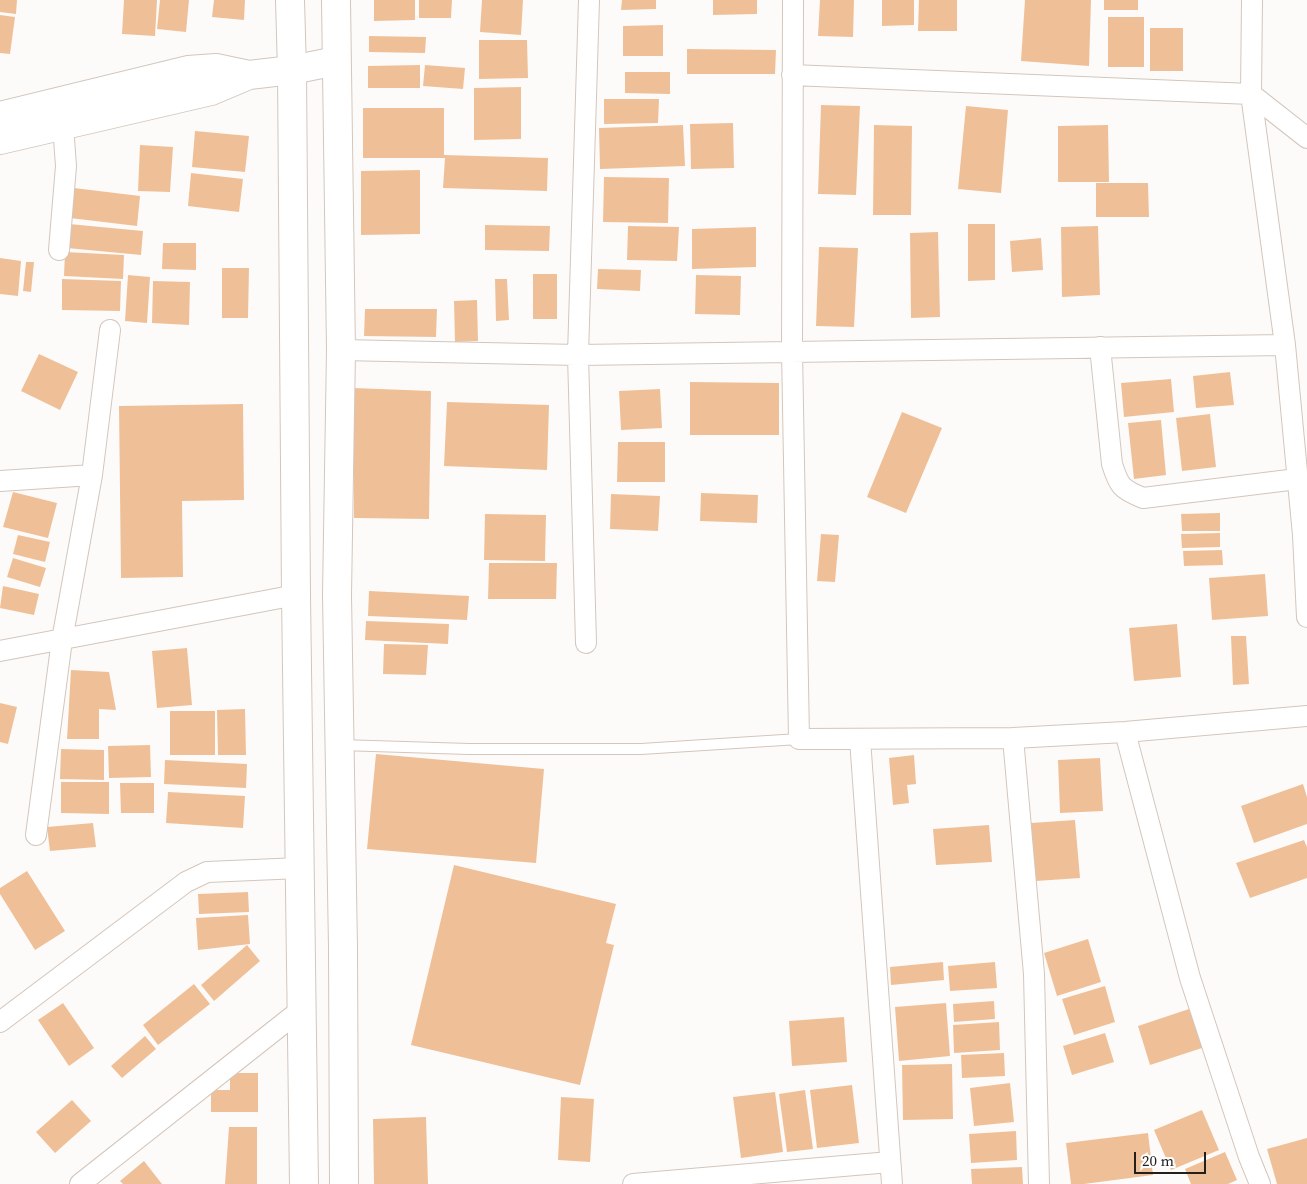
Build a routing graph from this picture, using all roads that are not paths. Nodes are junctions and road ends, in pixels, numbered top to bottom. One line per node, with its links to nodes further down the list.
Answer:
1 (290, 0): 7 (main road)
2 (336, 0): 6 (main road)
3 (589, 0): 21 (street)
4 (793, 0): 9 (street)
5 (1252, 0): 10 (street)
6 (336, 60): 7 (main road); 19 (main road)
7 (292, 70): 8 (main road); 26 (main road)
8 (248, 75): 11 (main road); 12 (main road)
9 (792, 76): 10 (street); 20 (street)
10 (1251, 94): 13 (street); 17 (street)
11 (0, 116)
12 (63, 125): 14 (main road); 15 (street)
13 (1307, 138)
14 (0, 140)
15 (59, 250)
16 (110, 330): 22 (street)
17 (1285, 345): 18 (street); 23 (street)
18 (1100, 347): 20 (street); 23 (street)
19 (341, 350): 21 (street); 36 (main road)
20 (792, 351): 21 (street); 34 (street)
21 (578, 355): 29 (street)
22 (92, 475): 24 (street); 28 (street)
23 (1298, 479): 25 (street)
24 (0, 481)
25 (1305, 534): 27 (street)
26 (296, 595): 28 (street); 38 (main road)
27 (1307, 617)
28 (62, 640): 30 (street); 37 (street)
29 (586, 643)
30 (0, 651)
31 (1307, 716): 32 (street)
32 (1125, 732): 33 (street); 48 (street)
33 (1012, 738): 35 (street); 47 (street)
34 (798, 739): 35 (street); 36 (lane)
35 (860, 739): 41 (street)
36 (338, 744): 44 (main road)
37 (36, 835)
38 (300, 868): 39 (main road); 40 (street)
39 (303, 1008): 42 (street); 43 (main road)
40 (0, 1022)
41 (890, 1162): 45 (street); 46 (street)
42 (80, 1184)
43 (304, 1184)
44 (344, 1184)
45 (633, 1184)
46 (892, 1184)
47 (1039, 1184)
48 (1260, 1184)

